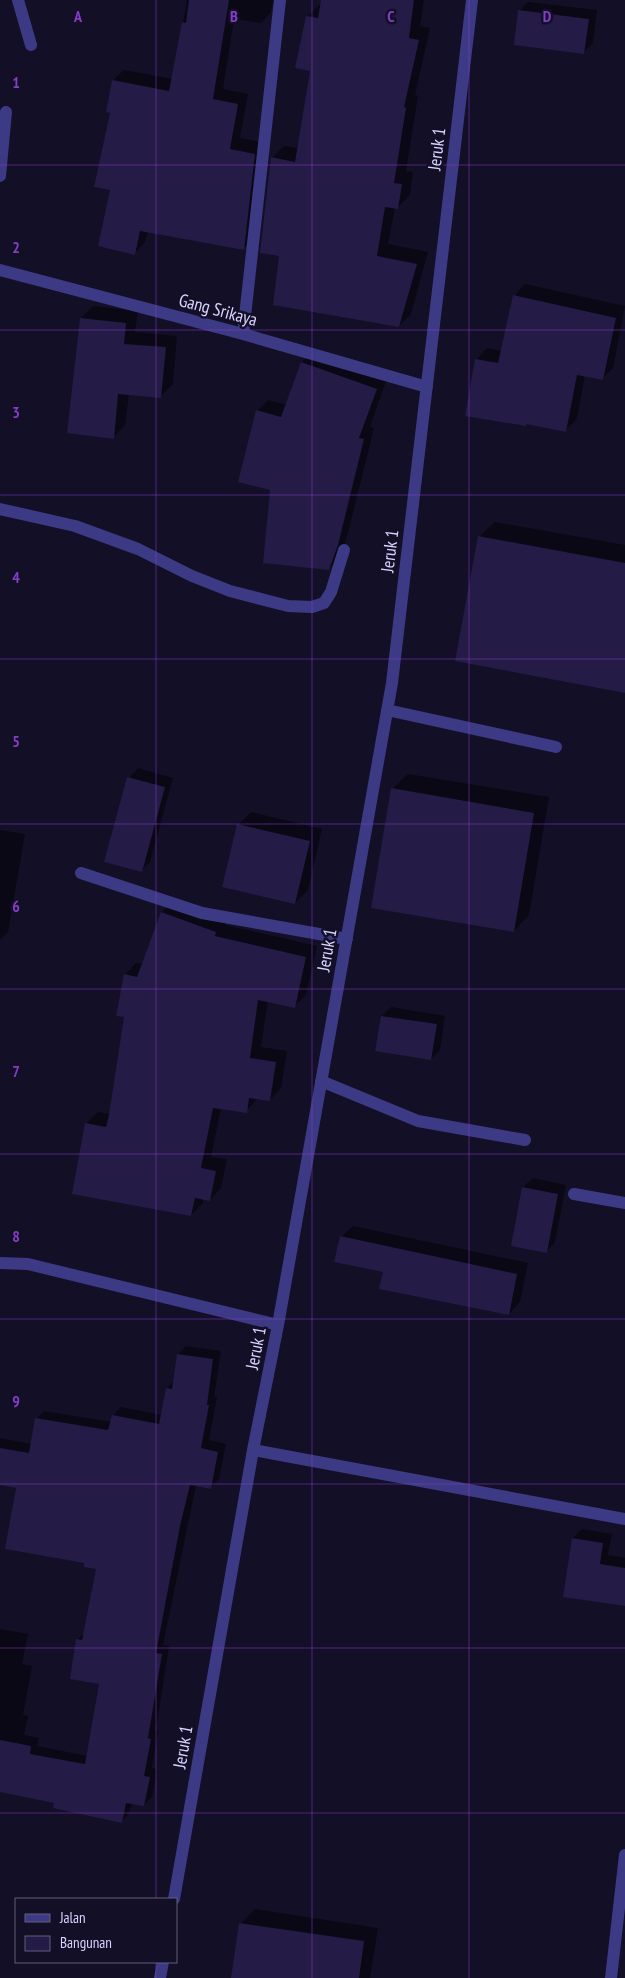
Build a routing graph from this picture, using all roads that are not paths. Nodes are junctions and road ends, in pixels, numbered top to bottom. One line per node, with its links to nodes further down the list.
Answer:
1 (18, 0): 4 (street)
2 (280, 0): 8 (street)
3 (472, 0): 9 (street, Jeruk 1)
4 (32, 45)
5 (6, 112): 6 (street)
6 (0, 176)
7 (0, 270): 8 (street, Gang Srikaya)
8 (242, 334): 9 (street, Gang Srikaya)
9 (427, 387): 12 (street, Jeruk 1)
10 (0, 509): 11 (street)
11 (344, 550)
12 (387, 710): 13 (street); 15 (street, Jeruk 1)
13 (556, 747)
14 (81, 873): 15 (street)
15 (346, 939): 16 (street, Jeruk 1)
16 (322, 1081): 17 (street); 21 (street, Jeruk 1)
17 (525, 1140)
18 (574, 1194): 19 (street)
19 (625, 1203)
20 (0, 1263): 21 (street)
21 (278, 1325): 22 (street, Jeruk 1)
22 (253, 1450): 23 (street); 25 (street, Jeruk 1)
23 (625, 1519)
24 (625, 1855): 28 (street)
25 (174, 1898)
26 (163, 1963): 27 (street)
27 (160, 1978)
28 (611, 1978)

